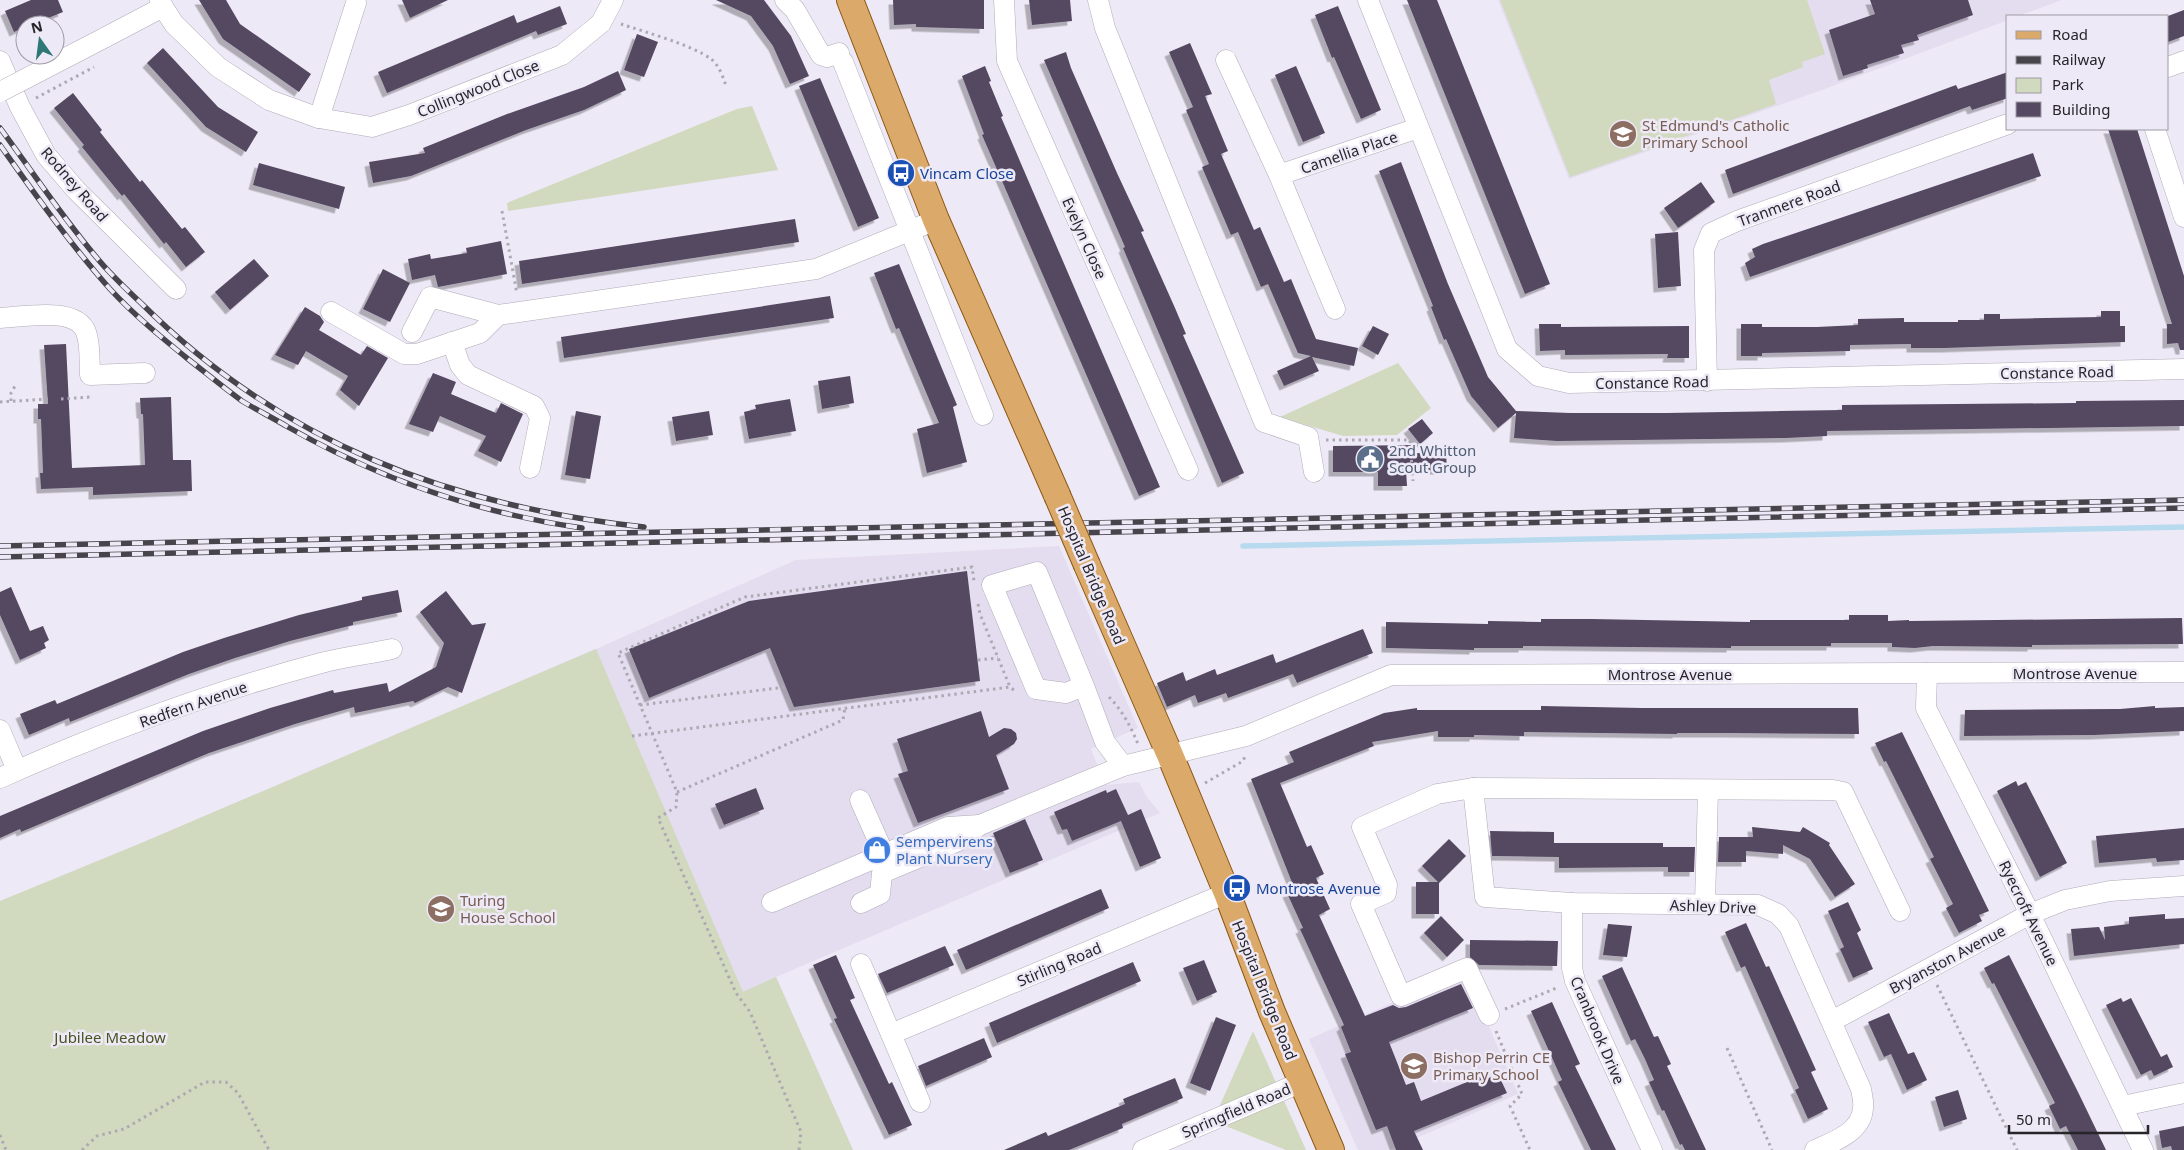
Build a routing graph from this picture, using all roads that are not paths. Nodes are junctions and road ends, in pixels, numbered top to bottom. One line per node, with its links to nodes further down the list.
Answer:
1 (785, 0): 21 (street)
2 (850, 0): 20 (main road, Hospital Bridge Road)
3 (1004, 0): 34 (street, Evelyn Close)
4 (1098, 0): 35 (street)
5 (1368, 0): 16 (street, Constance Road)
6 (356, 3): 14 (street)
7 (162, 4): 13 (street, bridge); 14 (street, Collingwood Close)
8 (608, 9): 14 (street, Collingwood Close)
9 (1226, 60): 18 (street, Camellia Place)
10 (0, 61): 22 (street, Rodney Road)
11 (2184, 62): 12 (street)
12 (2169, 67)
13 (0, 92)
14 (319, 118)
15 (2006, 125): 31 (street, Tranmere Road)
16 (1418, 128): 18 (street, Camellia Place); 31 (street, Constance Road)
17 (2155, 130): 19 (street)
18 (1279, 175): 23 (street, Camellia Place)
19 (2184, 217)
20 (936, 220): 21 (street); 41 (main road, Hospital Bridge Road, bridge)
21 (910, 232): 25 (street); 32 (street)
22 (176, 289)
23 (1335, 309)
24 (331, 312): 28 (street)
25 (498, 315): 27 (street); 28 (street)
26 (0, 318): 30 (street)
27 (412, 332)
28 (452, 342): 33 (street)
29 (2184, 369): 31 (street, Constance Road)
30 (145, 372)
31 (1707, 381)
32 (983, 415)
33 (530, 468)
34 (1188, 470)
35 (1314, 472)
36 (392, 649): 43 (street, Redfern Avenue)
37 (2184, 672): 38 (street, Montrose Avenue)
38 (1927, 674): 41 (street, Montrose Avenue); 56 (street, Ryecroft Avenue)
39 (1084, 686): 39 (street); 42 (street)
40 (0, 730): 43 (street)
41 (1170, 756): 42 (street, Montrose Avenue); 50 (main road, Hospital Bridge Road)
42 (1123, 766): 47 (street, Montrose Avenue)
43 (8, 774)
44 (1473, 788): 45 (street); 53 (street, Ashley Drive); 58 (street)
45 (1708, 790): 54 (street); 55 (street)
46 (860, 800): 48 (street)
47 (980, 824): 48 (street); 52 (street)
48 (884, 854): 51 (street)
49 (2184, 886): 56 (street, Bryanston Avenue)
50 (1227, 893): 60 (street, Stirling Road); 61 (main road, Hospital Bridge Road)
51 (772, 902)
52 (861, 903)
53 (1572, 903): 54 (street, Ashley Drive); 67 (street, Cranbrook Drive)
54 (1705, 904): 59 (street, Ashley Drive)
55 (1900, 911)
56 (2030, 914): 59 (street, Bryanston Avenue); 64 (street, Ryecroft Avenue)
57 (861, 964): 60 (street)
58 (1489, 1015)
59 (1832, 1021): 68 (street, Ashley Drive)
60 (891, 1034): 63 (street)
61 (1302, 1082): 65 (street, Springfield Road); 66 (main road, Hospital Bridge Road)
62 (2184, 1093): 64 (street)
63 (920, 1102)
64 (2123, 1106): 69 (street, Ryecroft Avenue)
65 (1143, 1150)
66 (1331, 1150)
67 (1652, 1150)
68 (1815, 1150)
69 (2143, 1150)

